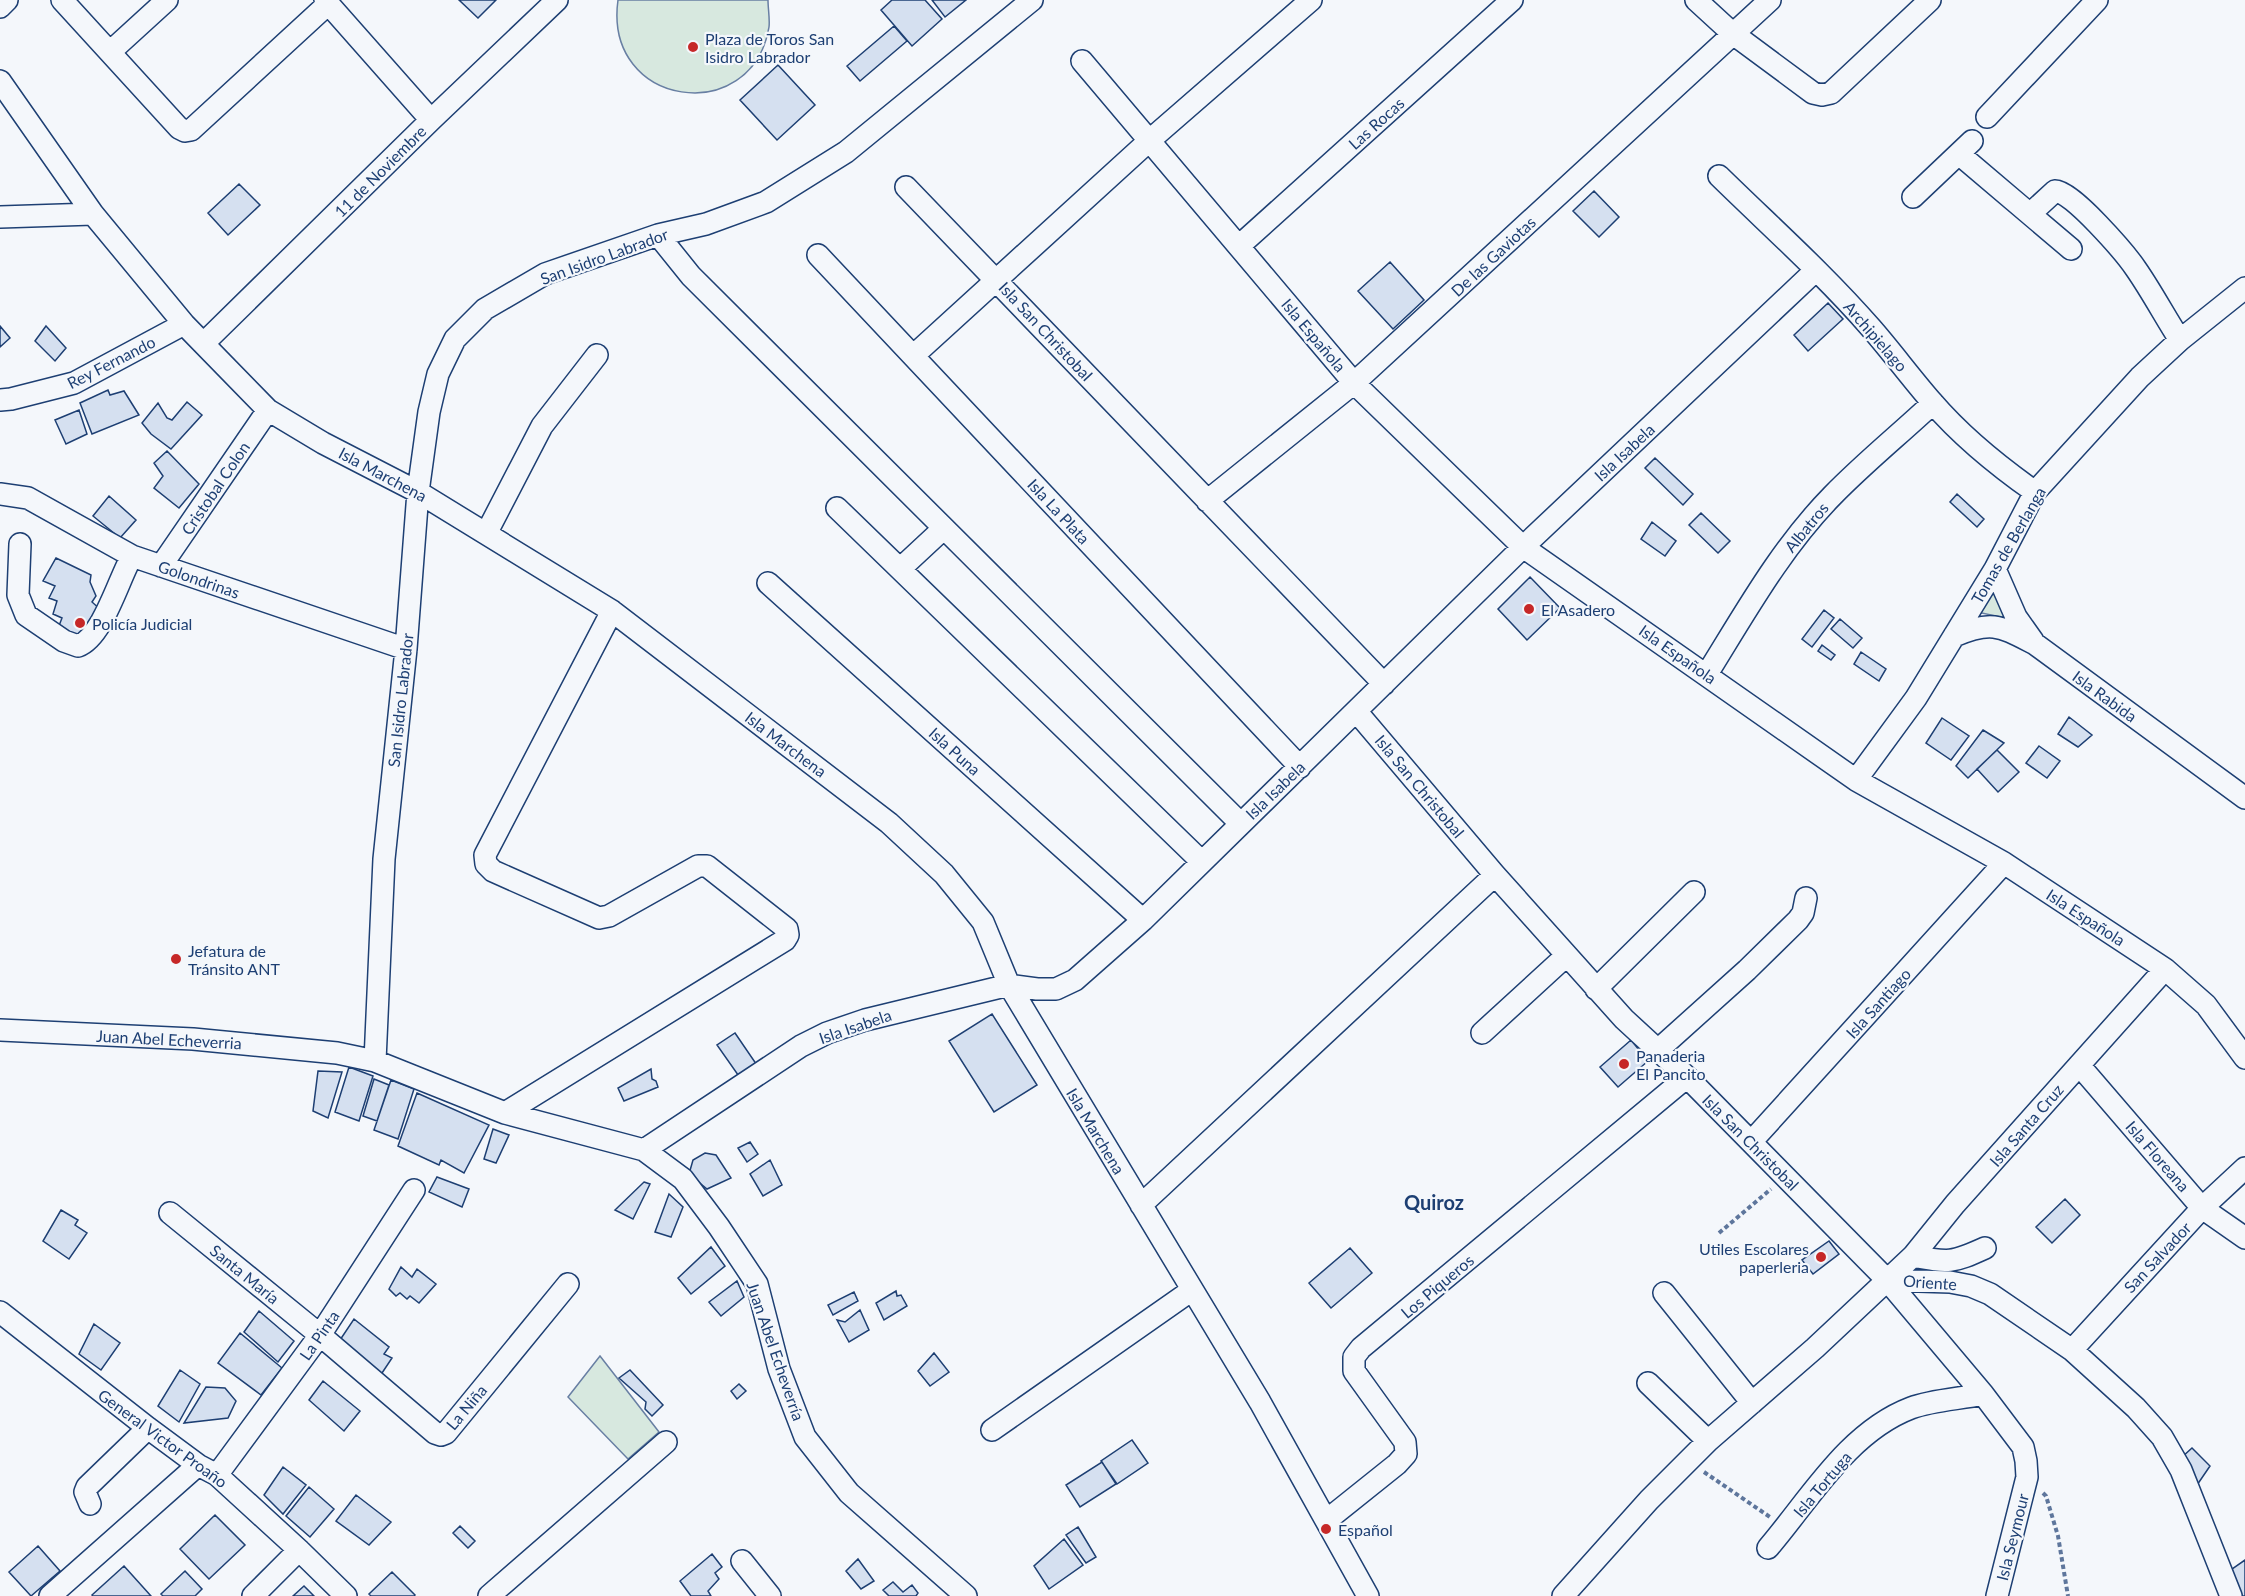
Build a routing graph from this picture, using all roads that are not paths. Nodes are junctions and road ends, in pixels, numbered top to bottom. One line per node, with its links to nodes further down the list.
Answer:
1 (7, 0): 13 (street)
2 (62, 0): 15 (street)
3 (167, 0): 15 (street)
4 (557, 0): 19 (street, 11 de Noviembre)
5 (1032, 0): 27 (street, San Isidro Labrador)
6 (1311, 0): 20 (street, Isla San Christobal)
7 (1512, 0): 28 (street, Las Rocas)
8 (1696, 0): 14 (street)
9 (1770, 0): 14 (street, De las Gaviotas)
10 (1930, 0): 14 (street)
11 (2097, 0): 18 (street)
12 (327, 2): 15 (street); 19 (street)
13 (0, 7)
14 (1732, 33): 39 (street, De las Gaviotas)
15 (110, 52)
16 (1082, 61): 20 (street, Isla Española)
17 (0, 81): 24 (street, Isla Marchena)
18 (1988, 117)
19 (431, 120): 36 (street, 11 de Noviembre)
20 (1150, 140): 28 (street, Isla Española); 32 (street, Isla San Christobal)
21 (1719, 176): 31 (street, Archipielago)
22 (906, 187): 32 (street)
23 (1913, 197): 25 (street)
24 (93, 214): 26 (street); 34 (street, Isla Marchena)
25 (2030, 214): 29 (street); 35 (street)
26 (0, 217)
27 (658, 235): 43 (street, San Isidro Labrador); 48 (street)
28 (1239, 246): 39 (street, Isla Española)
29 (2071, 249)
30 (818, 255): 38 (street, Isla La Plata)
31 (1816, 270): 41 (street, Archipielago); 51 (street, Isla Isabela)
32 (996, 281): 38 (street); 46 (street, Isla San Christobal)
33 (2245, 288): 35 (street, Tomas de Berlanga)
34 (184, 324): 36 (street, Isla Marchena); 40 (street, Rey Fernando)
35 (2180, 340): 44 (street, Tomas de Berlanga)
36 (204, 343): 42 (street, Isla Marchena)
37 (597, 355): 49 (street)
38 (913, 356): 64 (street, Isla La Plata)
39 (1354, 383): 46 (street, De las Gaviotas); 51 (street, Isla Española)
40 (0, 400)
41 (1933, 403): 44 (street, Archipielago); 61 (street, Albatros)
42 (268, 410): 43 (street, Isla Marchena); 53 (street, Cristobal Colon)
43 (418, 492): 49 (street, Isla Marchena); 60 (street, San Isidro Labrador)
44 (2035, 492): 55 (street, Tomas de Berlanga)
45 (0, 494): 52 (street, Golondrinas)
46 (1207, 501): 62 (street, Isla San Christobal)
47 (837, 508): 54 (street)
48 (943, 528): 54 (street); 67 (street)
49 (487, 532): 57 (street, Isla Marchena)
50 (20, 544): 52 (street)
51 (1523, 547): 61 (street, Isla Española); 62 (street, Isla Isabela)
52 (132, 556): 53 (street, Golondrinas)
53 (161, 566): 60 (street, Golondrinas)
54 (900, 569): 68 (street)
55 (1995, 569): 58 (street, Tomas de Berlanga); 59 (street)
56 (768, 583): 73 (street, Isla Puna)
57 (612, 611): 76 (street, Isla Marchena); 86 (street)
58 (1954, 636): 59 (street, Isla Rabida); 65 (street, Tomas de Berlanga)
59 (2035, 644): 66 (street, Isla Rabida)
60 (406, 649): 83 (street, San Isidro Labrador)
61 (1707, 674): 65 (street, Isla Española)
62 (1384, 684): 63 (street, Isla Isabela)
63 (1356, 711): 64 (street, Isla Isabela); 70 (street, Isla San Christobal)
64 (1300, 767): 67 (street, Isla Isabela)
65 (1856, 780): 69 (street, Isla Española)
66 (2245, 798)
67 (1240, 823): 68 (street, Isla Isabela)
68 (1202, 862): 73 (street, Isla Isabela)
69 (2004, 863): 75 (street, Isla Española); 87 (street, Isla Santiago)
70 (1495, 875): 74 (street, Isla San Christobal); 91 (street)
71 (1694, 892): 77 (street)
72 (1806, 898): 80 (street)
73 (1143, 920): 76 (street, Isla Isabela)
74 (1566, 956): 77 (street, Isla San Christobal); 79 (street)
75 (2165, 969): 82 (street, Isla Española); 84 (street, Isla Santa Cruz)
76 (1009, 985): 88 (street, Isla Isabela); 91 (street, Isla Marchena)
77 (1596, 989): 80 (street, Isla San Christobal)
78 (0, 1030): 81 (street, Juan Abel Echeverria)
79 (1482, 1033)
80 (1658, 1050): 85 (street, Isla San Christobal)
81 (337, 1053): 83 (street, Juan Abel Echeverría)
82 (2245, 1058)
83 (375, 1061): 86 (street, Juan Abel Echeverría)
84 (2079, 1065): 92 (street, Isla Floreana); 96 (street, Isla Santa Cruz)
85 (1687, 1077): 87 (street, Isla San Christobal); 115 (street, Los Piqueros)
86 (505, 1113): 88 (street, Juan Abel Echeverría)
87 (1751, 1142): 97 (street, Isla San Christobal)
88 (644, 1150): 124 (street, Juan Abel Echeverría)
89 (2245, 1168): 92 (street, San Salvador)
90 (414, 1190): 102 (street, La Pinta)
91 (1141, 1205): 99 (street, Isla Marchena)
92 (2202, 1208): 94 (street, Isla Floreana); 103 (street, San Salvador)
93 (170, 1213): 102 (street, Santa María)
94 (2245, 1238)
95 (1985, 1248): 96 (street)
96 (1913, 1256): 97 (street, Isla Santa Cruz)
97 (1887, 1280): 103 (street, Oriente); 105 (street, Isla San Christobal); 106 (street, Oriente)
98 (568, 1284): 102 (street, La Niña)
99 (1192, 1290): 108 (street); 115 (street, Isla Marchena)
100 (1664, 1293): 106 (street)
101 (1, 1316): 107 (street, General Victor Proaño)
102 (320, 1335): 112 (street, La Pinta)
103 (2072, 1350): 128 (street, Oriente)
104 (1648, 1383): 109 (street)
105 (1983, 1394): 113 (street, Isla San Christobal); 116 (street, Isla Tortuga)
106 (1752, 1403): 109 (street, Oriente)
107 (148, 1428): 111 (street, General Victor Proaño); 114 (street)
108 (992, 1430)
109 (1708, 1441): 126 (street, Oriente)
110 (666, 1442): 122 (street)
111 (198, 1465): 112 (street, General Victor Proaño); 119 (street)
112 (217, 1475): 117 (street, General Victor Proaño)
113 (2027, 1477): 127 (street, Isla Seymour)
114 (90, 1504)
115 (1327, 1520): 125 (street, Isla Marchena)
116 (1768, 1548)
117 (299, 1550): 120 (street); 121 (street, General Victor Proaño)
118 (742, 1561): 123 (street)
119 (50, 1596)
120 (253, 1596)
121 (346, 1596)
122 (489, 1596)
123 (770, 1596)
124 (966, 1596)
125 (1368, 1596)
126 (1563, 1596)
127 (1997, 1596)
128 (2231, 1596)

